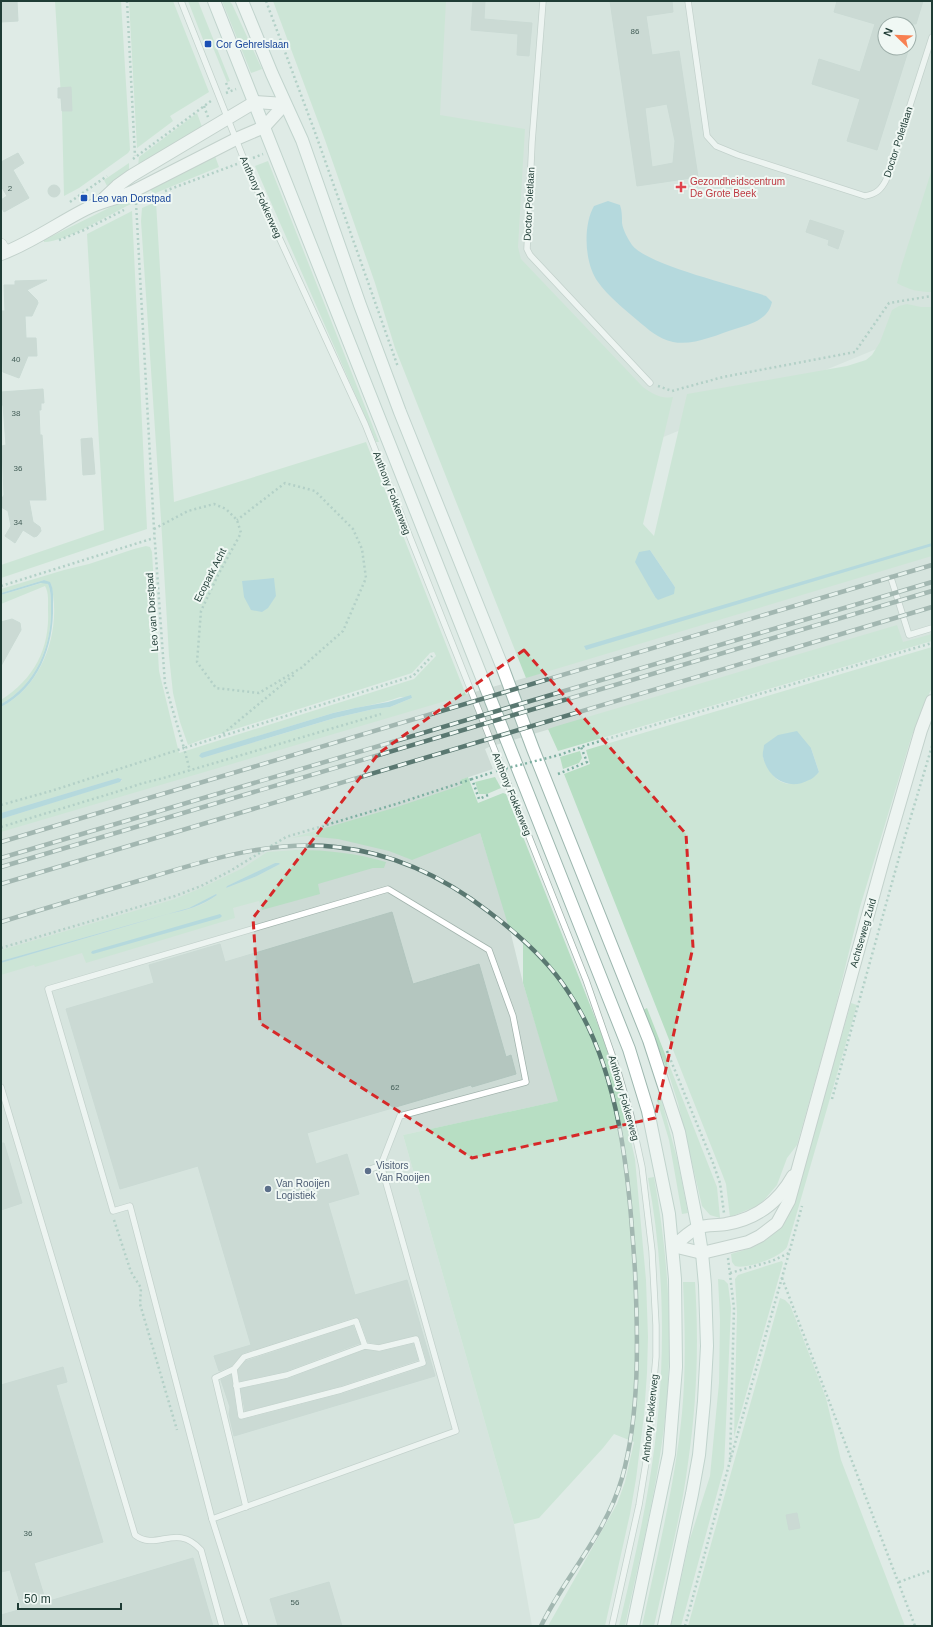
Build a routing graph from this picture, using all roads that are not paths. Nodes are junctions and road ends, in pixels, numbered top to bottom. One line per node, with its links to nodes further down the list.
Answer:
1 (181, 1): 9 (lane, Anthony Fokkerweg)
2 (214, 1): 7 (main road, Anthony Fokkerweg)
3 (242, 1): 8 (main road)
4 (543, 1): 14 (lane, Doctor Poletlaan)
5 (688, 1): 6 (lane, Doctor Poletlaan)
6 (932, 38)
7 (255, 102): 8 (main road); 9 (main road); 10 (main road, Anthony Fokkerweg)
8 (285, 104): 10 (main road); 22 (main road)
9 (228, 118): 11 (lane, Anthony Fokkerweg); 12 (main road)
10 (264, 127): 11 (main road); 23 (main road, Anthony Fokkerweg)
11 (236, 139): 12 (main road); 32 (lane, Anthony Fokkerweg)
12 (100, 202): 13 (main road)
13 (3, 250)
14 (650, 383)
15 (891, 578): 16 (lane)
16 (932, 628)
17 (932, 701): 20 (main road, Achtseweg Zuid)
18 (1, 1087): 30 (lane)
19 (381, 1165): 21 (lane); 28 (lane); 29 (lane)
20 (798, 1166): 22 (main road, Achtseweg Zuid); 24 (main road, Achtseweg Zuid)
21 (368, 1170)
22 (698, 1228): 23 (main road, Achtseweg Zuid); 24 (main road)
23 (673, 1246): 24 (main road, Achtseweg Zuid); 33 (main road, Anthony Fokkerweg)
24 (702, 1253): 34 (main road)
25 (365, 1346): 26 (lane); 27 (lane); 27 (lane)
26 (234, 1369): 27 (lane); 28 (lane)
27 (236, 1386)
28 (246, 1507): 29 (lane)
29 (212, 1519): 31 (lane)
30 (222, 1626)
31 (246, 1626)
32 (612, 1626)
33 (633, 1626)
34 (664, 1626)

